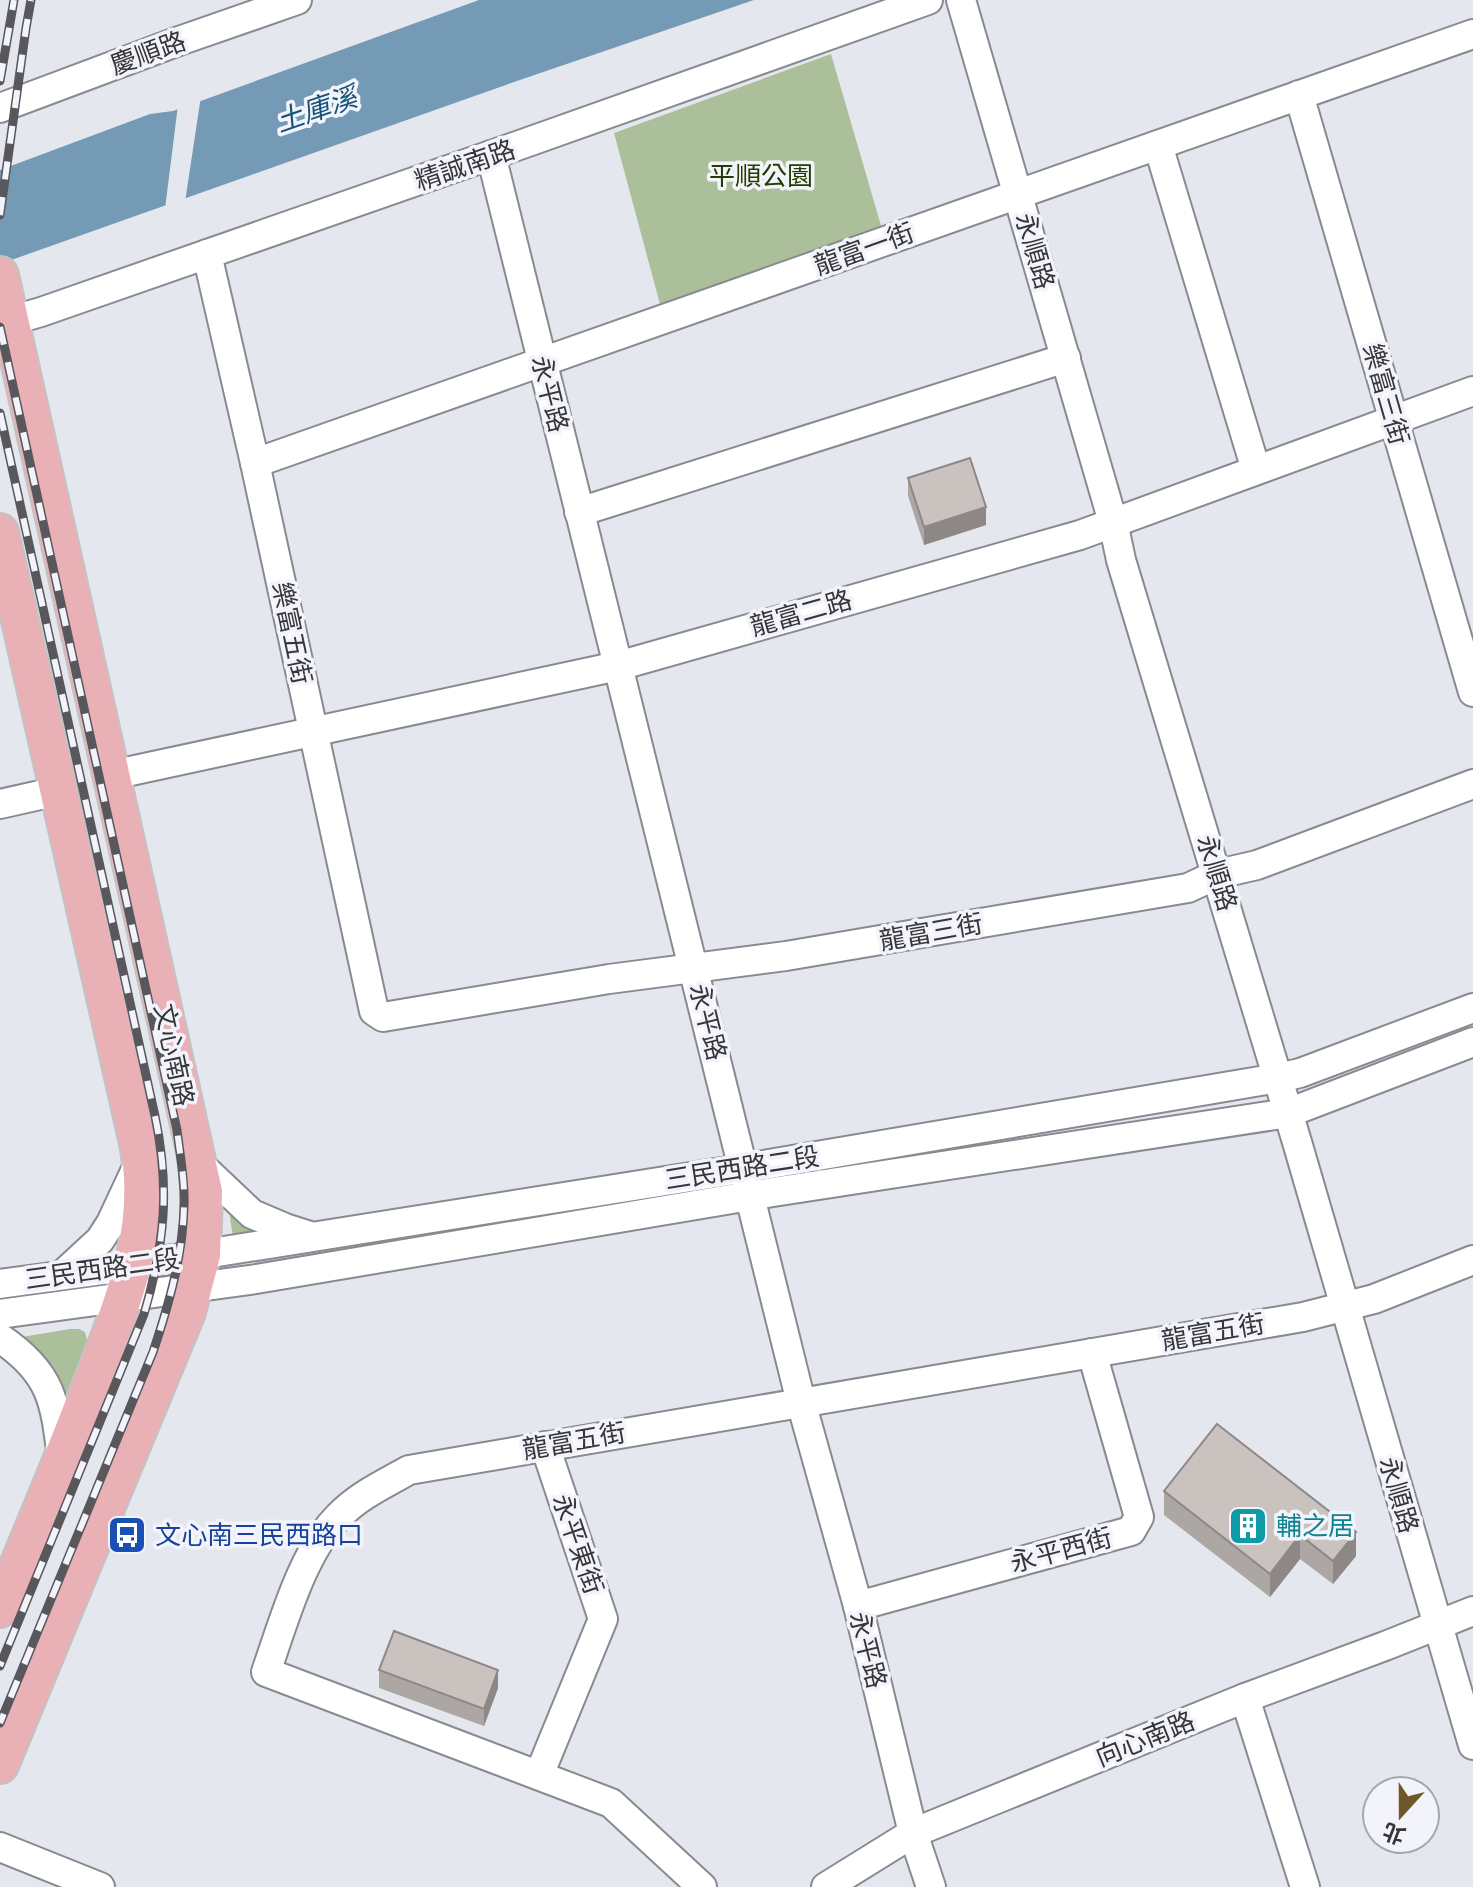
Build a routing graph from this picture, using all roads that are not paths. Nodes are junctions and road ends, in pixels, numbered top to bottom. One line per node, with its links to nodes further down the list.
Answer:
1 (297, 0): 6 (street, 慶順路)
2 (928, 0): 8 (street, 精誠南路)
3 (961, 0): 9 (street, 永順路)
4 (1473, 34): 5 (street, 龍富一街)
5 (1299, 95): 7 (street, 龍富一街); 16 (street, 樂富三街)
6 (0, 108)
7 (1158, 145): 9 (street, 龍富一街); 18 (street)
8 (491, 155): 10 (street, 精誠南路); 14 (street, 永平路)
9 (1019, 195): 13 (street, 永順路); 14 (street, 龍富一街)
10 (207, 254): 12 (street, 精誠南路); 17 (street, 樂富五街)
11 (0, 275): 12 (main road, 文心南路)
12 (5, 322): 25 (main road, 文心南路)
13 (1066, 358): 19 (street); 20 (street, 永順路)
14 (542, 363): 17 (street, 龍富一街); 19 (street, 永平路)
15 (1473, 391): 16 (street, 龍富二路)
16 (1394, 420): 18 (street, 龍富二路); 23 (street, 樂富三街)
17 (255, 463): 24 (street, 樂富五街)
18 (1256, 470): 20 (street, 龍富二路)
19 (579, 512): 22 (street, 永平路)
20 (1113, 522): 22 (street, 龍富二路); 29 (street, 永順路)
21 (0, 532): 27 (main road, 文心南路)
22 (618, 666): 24 (street, 龍富二路); 30 (street, 永平路)
23 (1473, 692)
24 (314, 732): 25 (street, 龍富二路); 32 (street, 樂富五街)
25 (112, 775): 37 (main road, 文心南路)
26 (1473, 784): 29 (street, 龍富三街)
27 (58, 791): 28 (street); 36 (main road, 文心南路)
28 (0, 804)
29 (1218, 874): 30 (street, 龍富三街); 34 (street, 永順路)
30 (695, 969): 32 (street, 龍富三街); 38 (street, 永平路)
31 (1473, 1008): 34 (street, 三民西路二段)
32 (374, 1011)
33 (1473, 1042): 35 (street, 三民西路二段)
34 (1278, 1078): 35 (street, 永順路); 38 (street, 三民西路二段)
35 (1288, 1113): 39 (street, 三民西路二段); 46 (street, 永順路)
36 (141, 1158): 43 (street); 44 (main road, 文心南路)
37 (197, 1162): 40 (street); 42 (main road, 文心南路)
38 (744, 1168): 39 (street, 永平路); 40 (street, 三民西路二段)
39 (750, 1197): 42 (street, 三民西路二段); 50 (street, 永平路)
40 (312, 1237): 42 (street, 三民西路二段)
41 (1473, 1260): 46 (street, 龍富五街)
42 (198, 1271): 44 (street, 三民西路二段); 59 (main road, 文心南路)
43 (62, 1275): 44 (street, 三民西路二段); 45 (street, 三民西路二段)
44 (130, 1280): 47 (street, 三民西路二段); 52 (main road, 文心南路)
45 (0, 1284)
46 (1344, 1305): 49 (street, 龍富五街); 56 (street, 永順路)
47 (0, 1314)
48 (0, 1338): 52 (street)
49 (1092, 1353): 50 (street, 龍富五街); 53 (street, 永平西街)
50 (801, 1402): 51 (street, 龍富五街); 53 (street, 永平路)
51 (545, 1446): 60 (street, 永平東街); 60 (street, 龍富五街)
52 (62, 1461): 54 (main road, 文心南路)
53 (858, 1606): 61 (street, 永平路)
54 (0, 1609)
55 (1473, 1611): 56 (street, 向心南路)
56 (1437, 1625): 57 (street, 向心南路); 58 (street, 永順路)
57 (1245, 1698): 61 (street, 向心南路); 67 (street)
58 (1473, 1745)
59 (0, 1765)
60 (539, 1775): 64 (street, 龍富五街)
61 (913, 1833): 65 (street, 向心南路); 66 (street, 永平路)
62 (0, 1847): 63 (street)
63 (100, 1887)
64 (702, 1887)
65 (826, 1887)
66 (931, 1887)
67 (1305, 1887)

